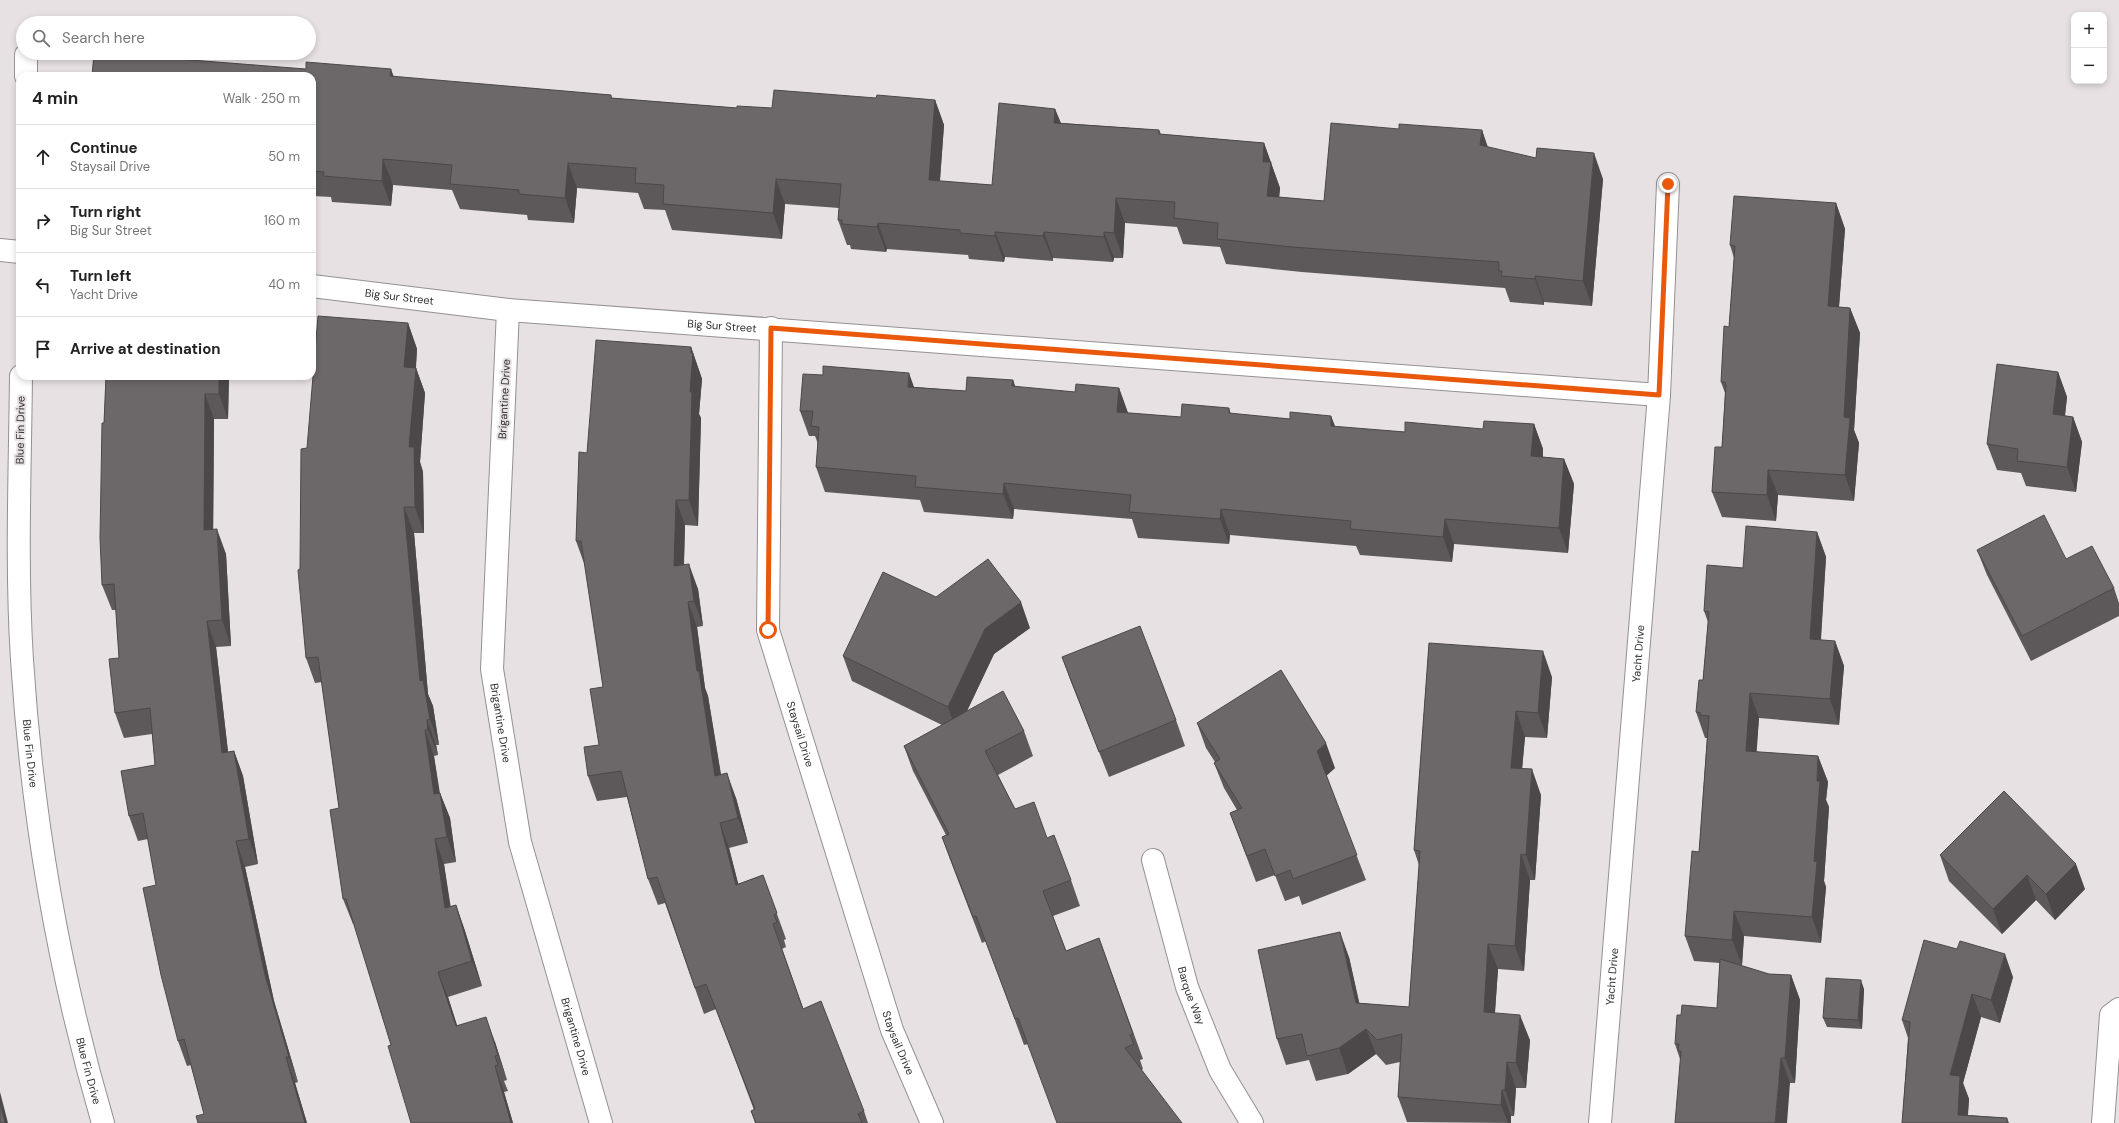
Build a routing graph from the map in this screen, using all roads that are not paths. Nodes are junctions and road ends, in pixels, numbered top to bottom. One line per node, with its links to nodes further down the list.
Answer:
1 (1668, 184): 8 (street, Yacht Drive)
2 (0, 250): 3 (street)
3 (16, 252)
4 (316, 286): 5 (street, Big Sur Street)
5 (508, 310): 6 (street, Big Sur Street); 12 (street, Brigantine Drive)
6 (771, 328): 8 (street, Big Sur Street); 13 (street, Staysail Drive)
7 (22, 380): 11 (street, Blue Fin Drive)
8 (1659, 395): 15 (street, Yacht Drive)
9 (1154, 860): 14 (street, Barque Way)
10 (2115, 1012): 16 (street)
11 (103, 1123)
12 (601, 1123)
13 (932, 1123)
14 (1252, 1123)
15 (1600, 1123)
16 (2104, 1123)

